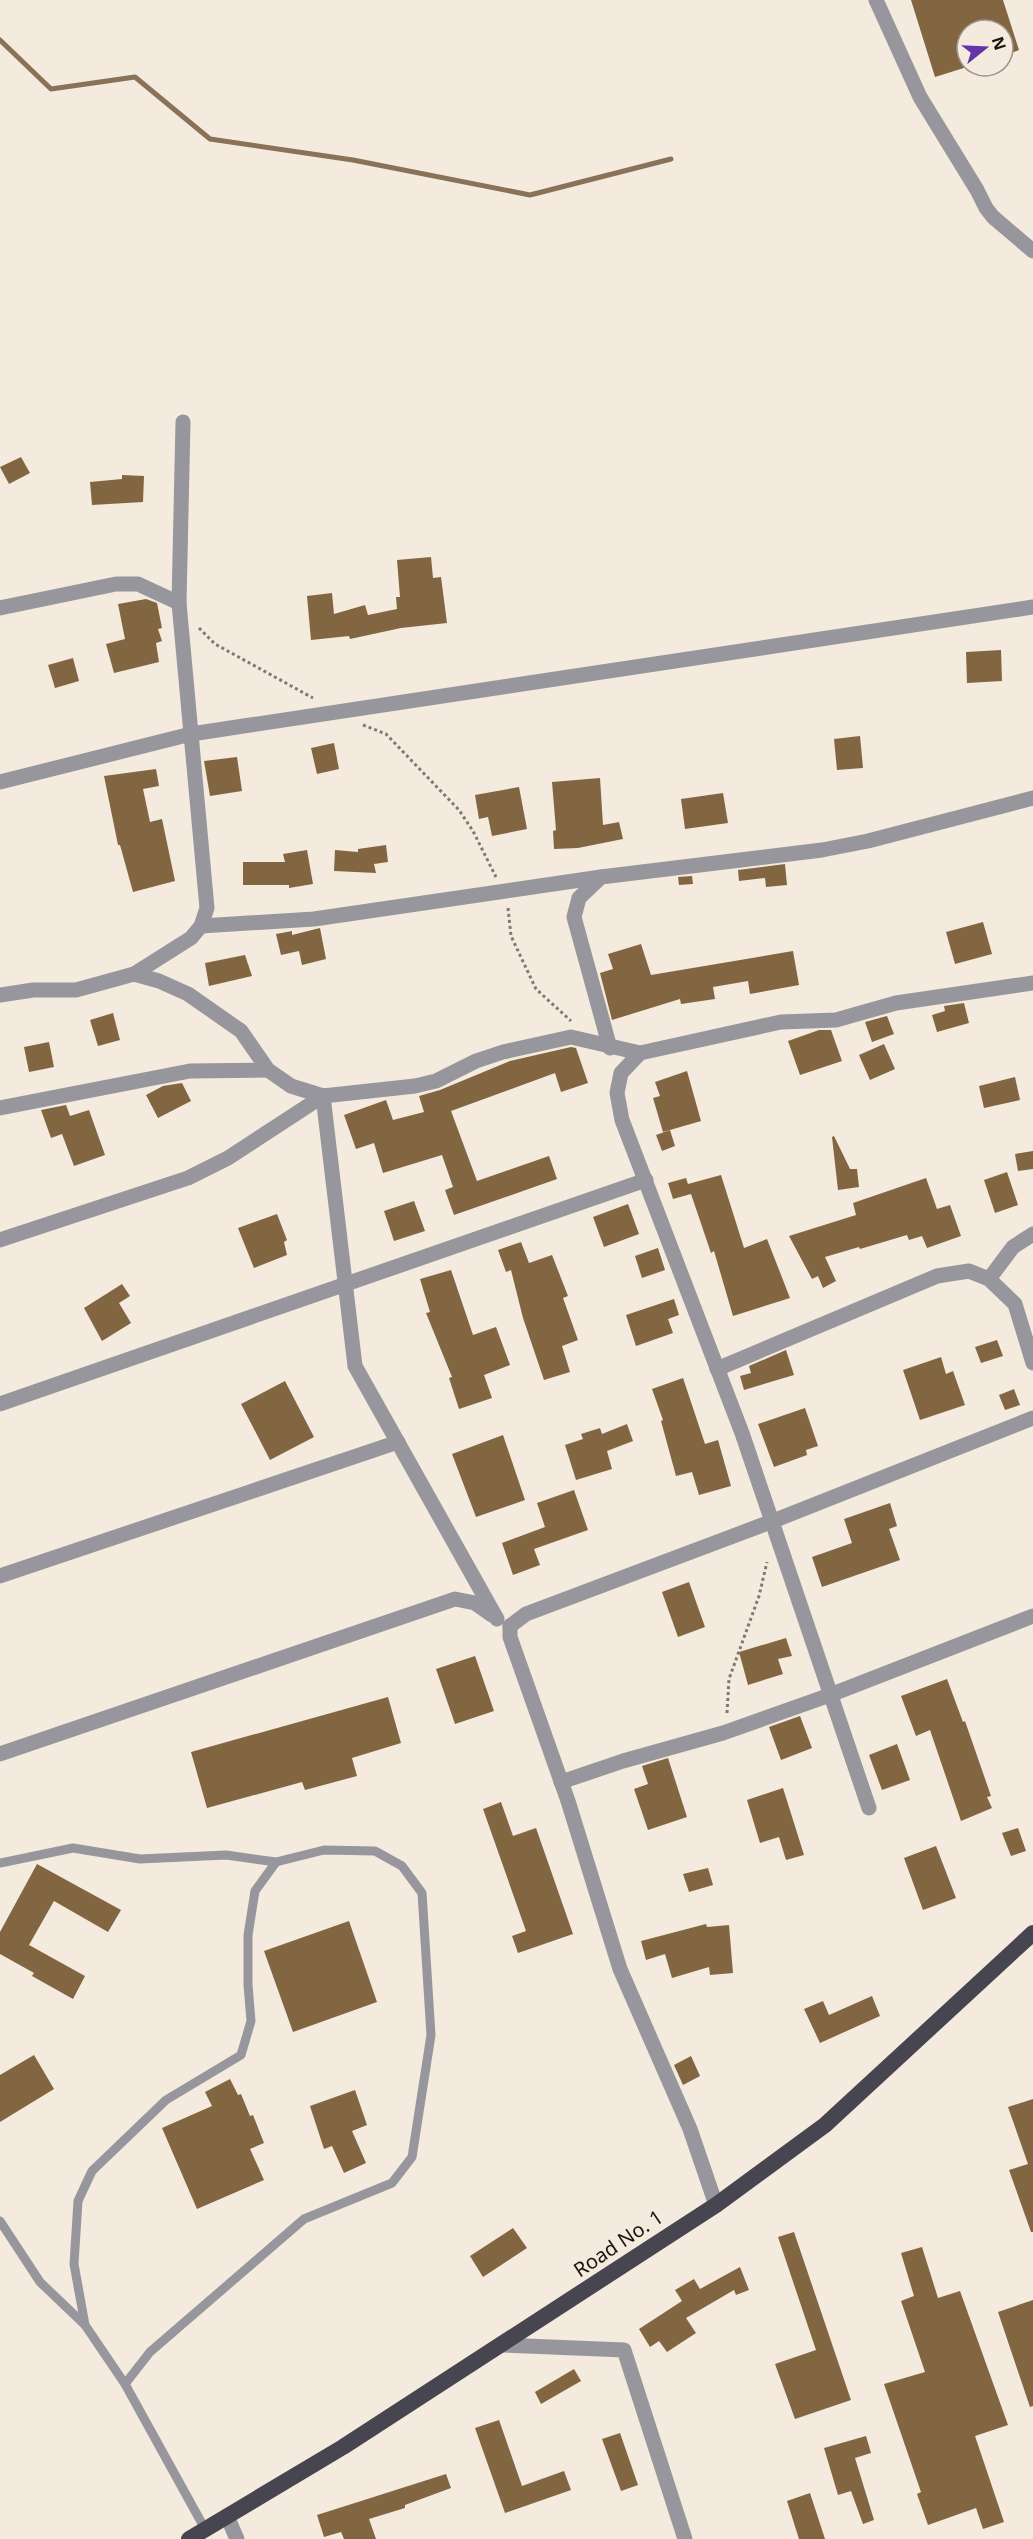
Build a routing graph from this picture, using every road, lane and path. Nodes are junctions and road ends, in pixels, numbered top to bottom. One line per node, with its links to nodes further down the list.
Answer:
1 (876, 0): 2 (street)
2 (1033, 251)
3 (183, 422): 4 (street)
4 (179, 603): 6 (street); 7 (path); 8 (street)
5 (1033, 607): 7 (street)
6 (0, 608)
7 (337, 712): 8 (street); 12 (path)
8 (191, 734): 9 (street); 13 (street)
9 (0, 782)
10 (1033, 798): 11 (street)
11 (601, 877): 12 (street); 18 (street)
12 (503, 890): 13 (street); 17 (path)
13 (201, 926): 14 (street)
14 (134, 974): 16 (street); 20 (street)
15 (1033, 983): 19 (street)
16 (0, 995)
17 (573, 1023)
18 (610, 1048): 19 (street); 21 (street)
19 (640, 1053): 23 (street)
20 (268, 1070): 21 (street); 22 (street)
21 (323, 1096): 25 (street); 27 (street)
22 (0, 1108)
23 (646, 1180): 27 (street); 29 (street)
24 (1033, 1234): 26 (street)
25 (0, 1239)
26 (989, 1279): 28 (street); 29 (street)
27 (345, 1283): 30 (street); 32 (street)
28 (1033, 1363)
29 (717, 1369): 33 (street)
30 (0, 1404)
31 (1033, 1418): 33 (street)
32 (398, 1442): 35 (street); 37 (street)
33 (773, 1521): 37 (street); 38 (street)
34 (768, 1558): 39 (path)
35 (0, 1575)
36 (1033, 1616): 38 (street)
37 (504, 1622): 40 (street); 41 (street)
38 (830, 1695): 39 (street); 42 (street)
39 (723, 1733): 41 (street)
40 (0, 1754)
41 (561, 1782): 46 (street)
42 (869, 1808)
43 (276, 1862): 44 (lane); 48 (lane); 50 (lane)
44 (0, 1863)
45 (1033, 1933): 46 (highway, Road No. 1)
46 (716, 2205): 49 (highway, Road No. 1)
47 (0, 2221): 48 (lane)
48 (85, 2325): 50 (lane)
49 (503, 2345): 51 (highway, Road No. 1); 55 (street)
50 (125, 2384): 52 (lane)
51 (227, 2516): 52 (highway, Road No. 1); 54 (street)
52 (206, 2529): 53 (highway, Road No. 1)
53 (189, 2539)
54 (237, 2539)
55 (686, 2539)

